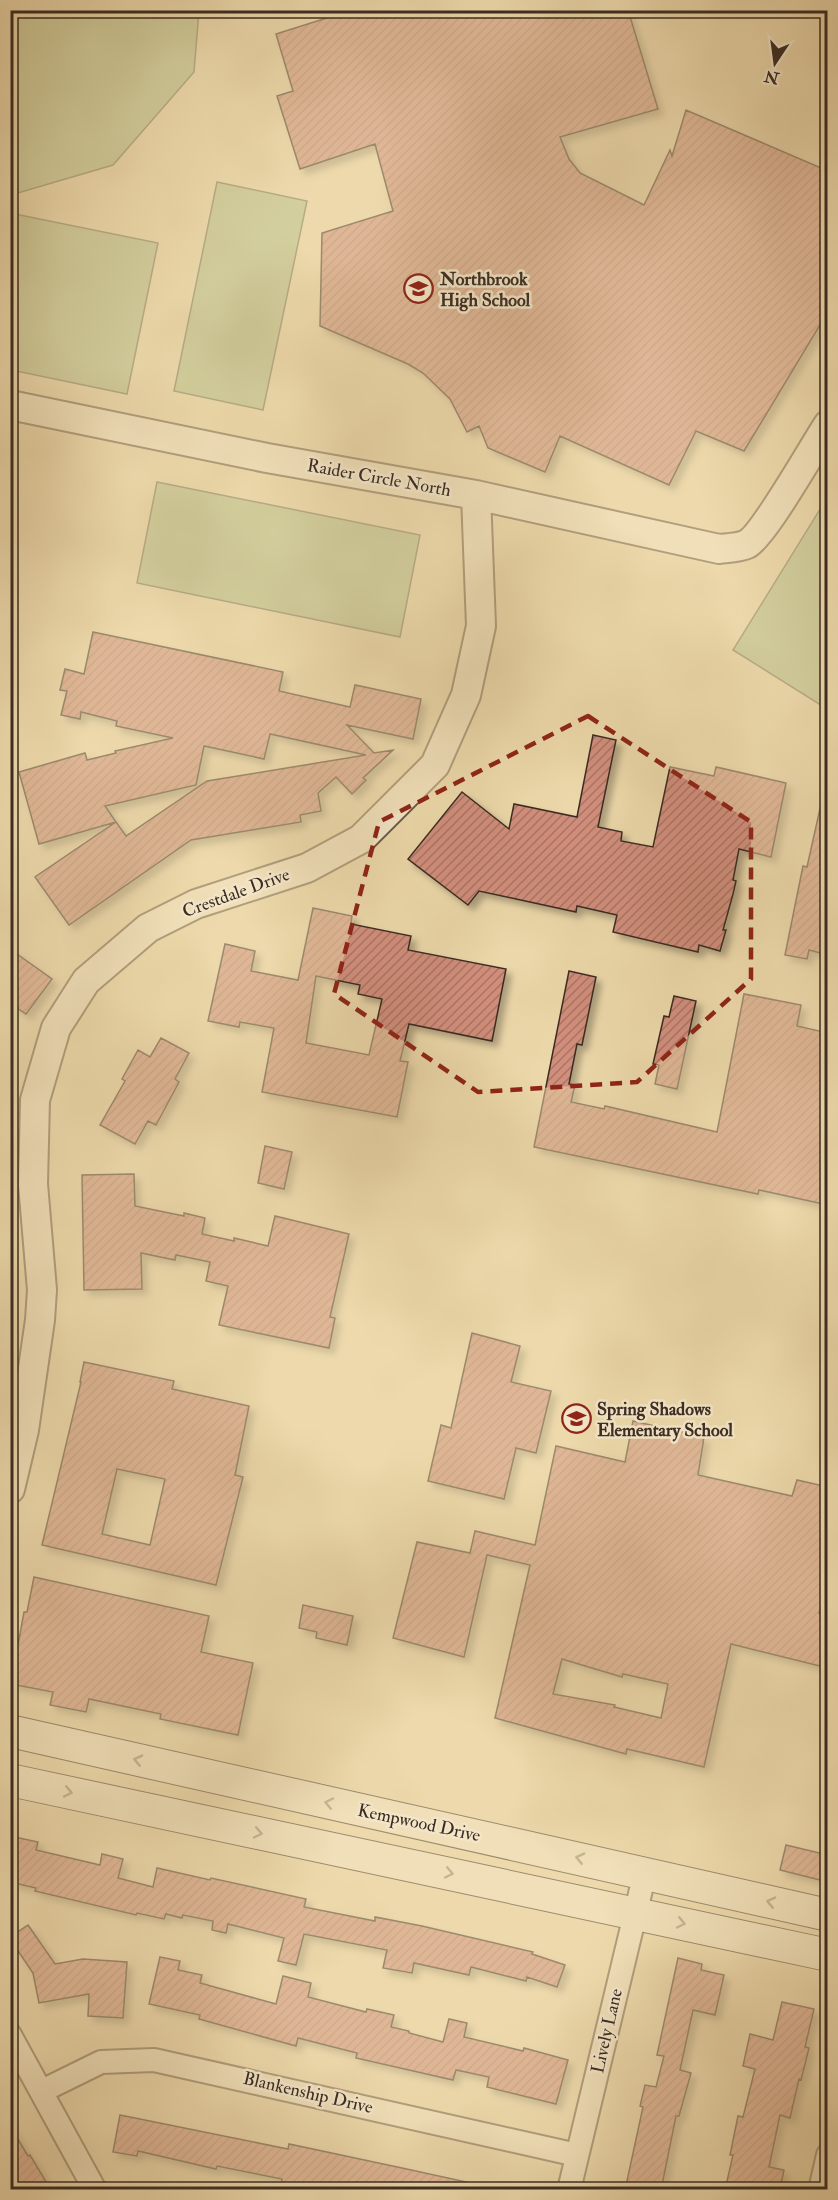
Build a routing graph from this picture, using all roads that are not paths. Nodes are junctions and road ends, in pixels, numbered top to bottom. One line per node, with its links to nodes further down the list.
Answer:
1 (10, 405): 3 (street, Raider Circle North)
2 (828, 425): 3 (street, Raider Circle North)
3 (476, 495): 4 (street, Crestdale Drive)
4 (10, 1489)
5 (10, 1731): 6 (main road, Kempwood Drive, one-way to 5)
6 (191, 1772): 8 (main road); 9 (main road, Kempwood Drive, one-way to 6)
7 (10, 1780): 8 (main road, one-way to 8)
8 (182, 1817): 10 (main road, one-way to 10)
9 (415, 1821): 10 (main road); 11 (main road, Kempwood Drive, one-way to 9)
10 (407, 1864): 12 (main road, one-way to 12)
11 (645, 1873): 12 (street, Lively Lane); 13 (main road, Kempwood Drive, one-way to 11)
12 (635, 1913): 14 (main road, one-way to 14); 17 (street, Lively Lane)
13 (828, 1915)
14 (828, 1955)
15 (10, 2035): 16 (street)
16 (42, 2091): 17 (street, Blankenship Drive); 19 (street)
17 (577, 2155): 20 (street, Lively Lane)
18 (828, 2155): 21 (street)
19 (95, 2190)
20 (570, 2190)
21 (820, 2190)

